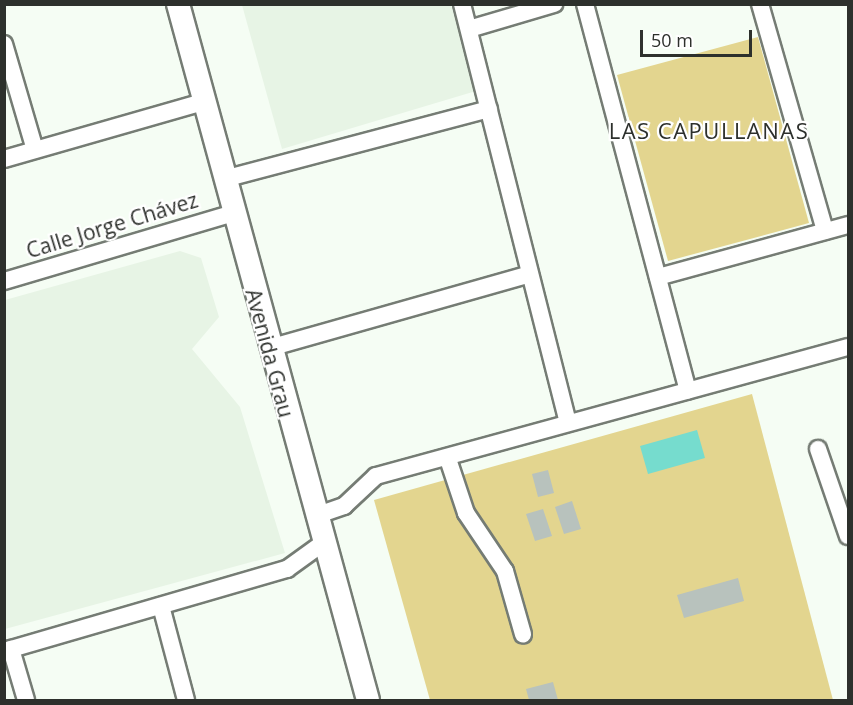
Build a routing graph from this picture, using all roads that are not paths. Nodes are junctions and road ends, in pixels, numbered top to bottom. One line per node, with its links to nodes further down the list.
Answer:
1 (178, 4): 8 (main road, Avenida Grau)
2 (462, 4): 6 (street)
3 (554, 4): 6 (street)
4 (585, 4): 17 (street)
5 (760, 4): 15 (street)
6 (469, 29): 9 (street)
7 (4, 44): 10 (street)
8 (203, 102): 10 (street); 12 (main road, Avenida Grau)
9 (489, 109): 12 (street); 16 (street)
10 (35, 150): 11 (street)
11 (4, 159)
12 (224, 179): 13 (main road, Avenida Grau)
13 (233, 213): 18 (street, Calle Jorge Chávez); 20 (main road, Avenida Grau)
14 (849, 225): 15 (street)
15 (825, 231): 17 (street)
16 (530, 274): 20 (street); 22 (street)
17 (658, 277): 21 (street)
18 (4, 281)
19 (849, 347): 21 (street)
20 (269, 348): 25 (main road, Avenida Grau)
21 (688, 390): 22 (street)
22 (568, 423): 24 (street)
23 (818, 449): 26 (street)
24 (448, 459): 25 (street); 29 (street)
25 (315, 516): 27 (main road, Avenida Grau)
26 (849, 536)
27 (323, 543): 28 (street); 33 (main road, Avenida Grau)
28 (160, 606): 30 (street); 32 (street)
29 (523, 634)
30 (8, 650): 31 (street)
31 (26, 700)
32 (186, 700)
33 (368, 700)

